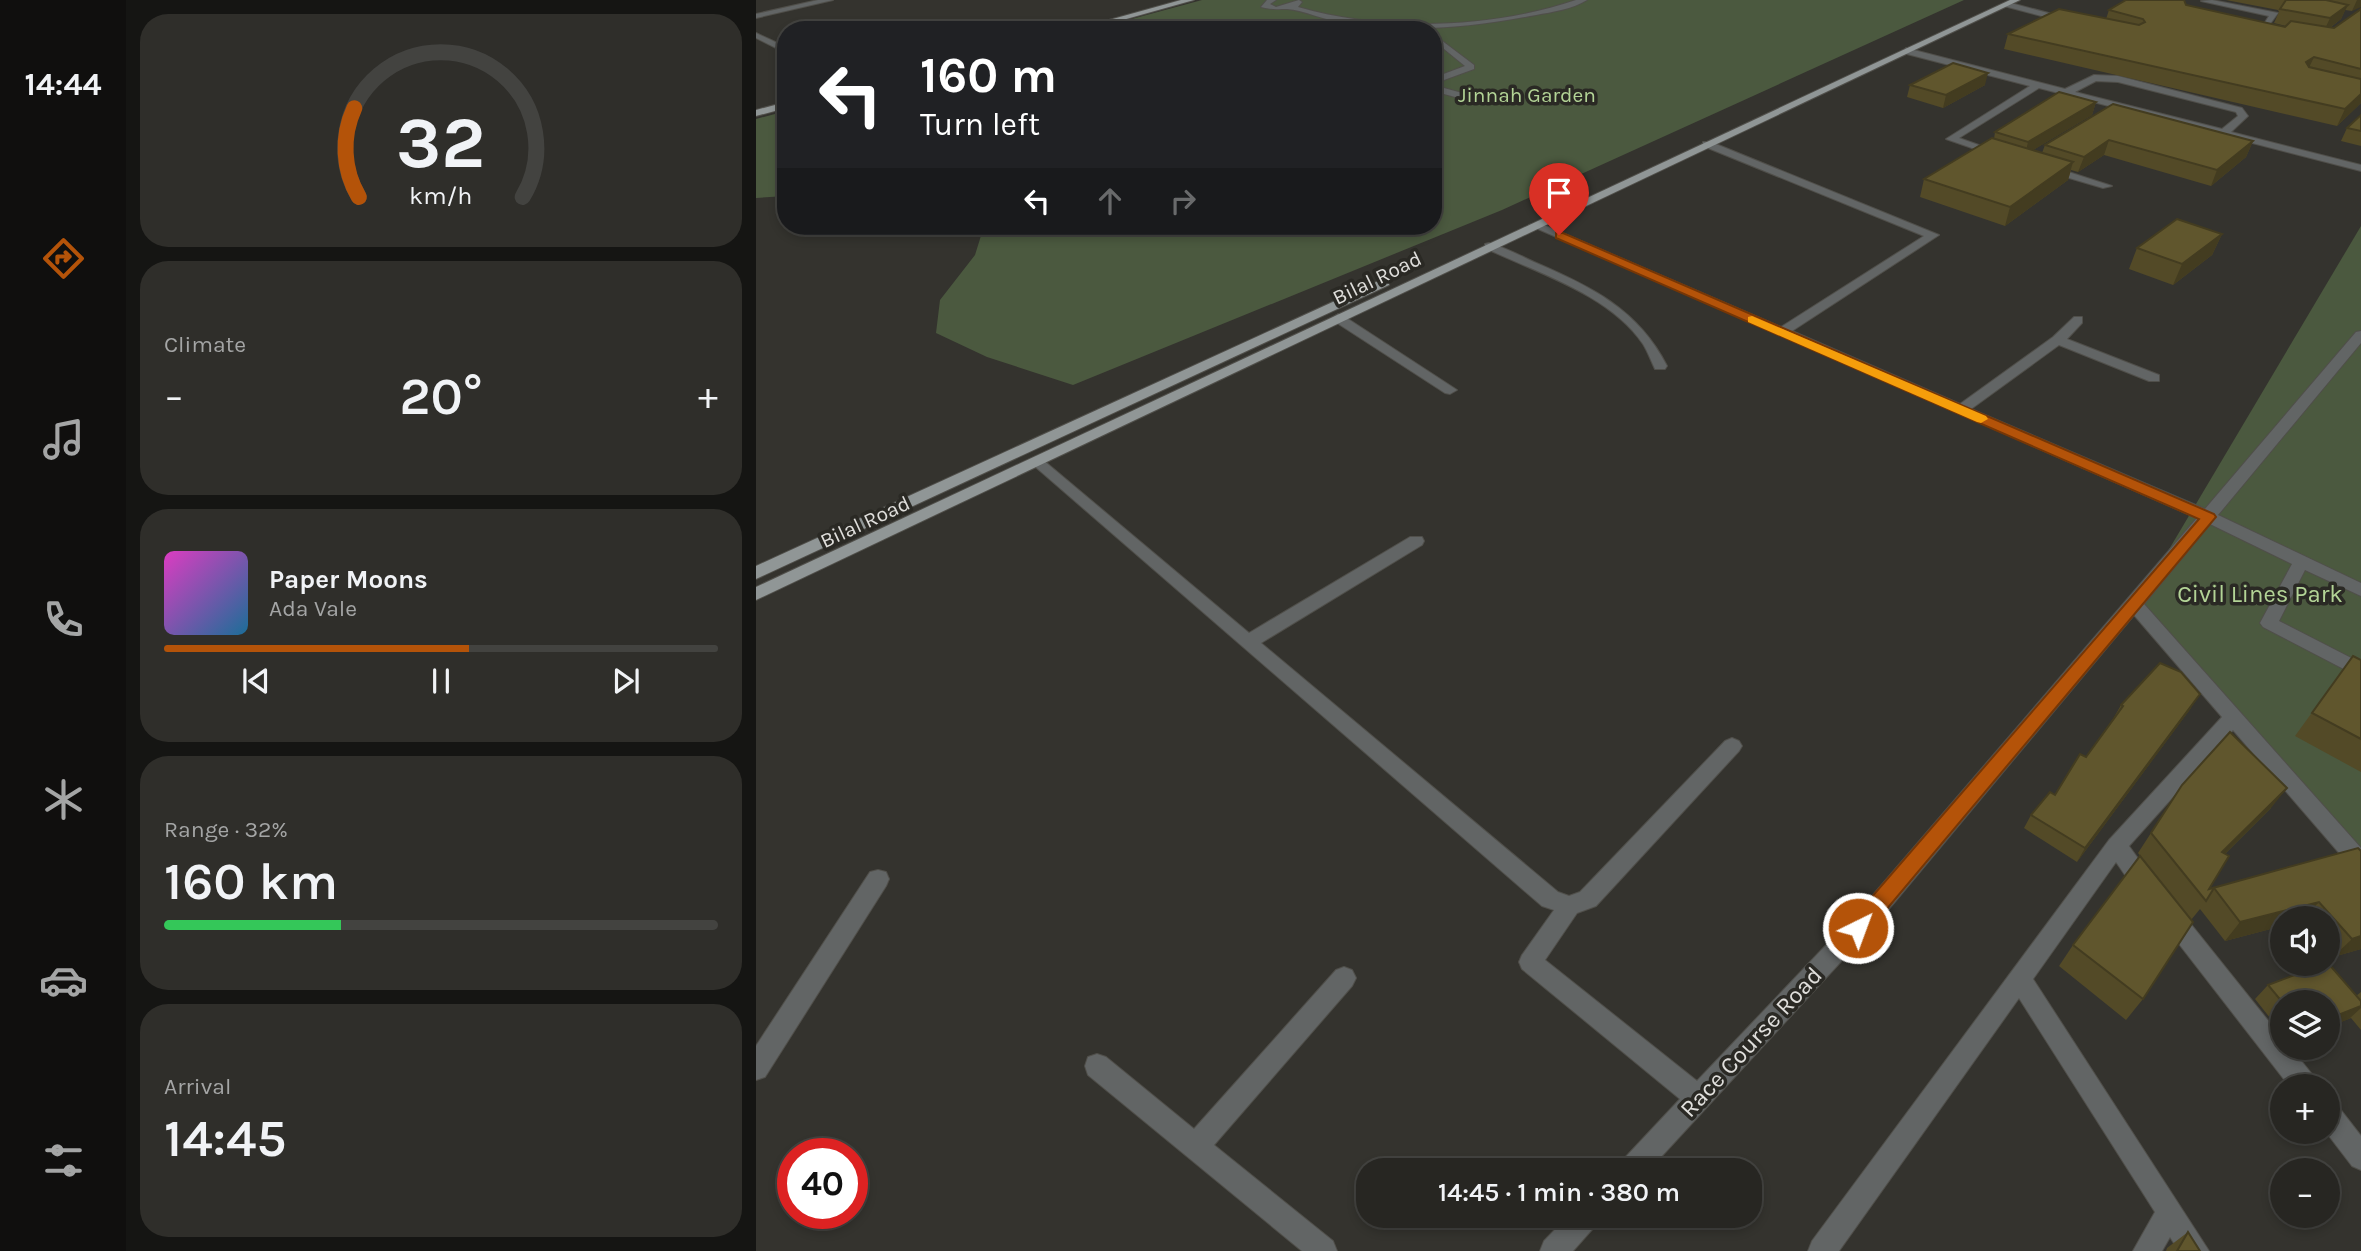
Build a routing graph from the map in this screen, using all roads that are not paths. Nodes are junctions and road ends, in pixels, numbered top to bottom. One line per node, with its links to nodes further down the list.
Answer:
1 (828, 0): 10 (street)
2 (1191, 0): 11 (main road)
3 (1272, 0): 8 (street)
4 (1583, 0): 14 (street)
5 (1994, 0): 50 (main road, Bilal Road)
6 (2204, 0): 9 (street); 15 (street)
7 (2012, 2): 13 (street); 19 (main road, Bilal Road)
8 (1294, 4): 12 (street)
9 (2193, 8)
10 (756, 16)
11 (1111, 21)
12 (1347, 21)
13 (2080, 24)
14 (1442, 26)
15 (2253, 31)
16 (756, 35): 18 (street)
17 (1442, 43): 20 (street)
18 (777, 46)
19 (1906, 51): 21 (street); 30 (main road, Bilal Road)
20 (1442, 78)
21 (2037, 85): 23 (street); 31 (street)
22 (1442, 90): 24 (street)
23 (2067, 92): 25 (street); 29 (street)
24 (1469, 98)
25 (2118, 106): 28 (street); 29 (street)
26 (777, 108): 27 (main road)
27 (756, 113)
28 (2106, 113)
29 (2224, 133): 33 (street)
30 (1707, 144): 35 (main road, Bilal Road); 39 (street)
31 (2012, 158)
32 (2036, 165): 34 (street)
33 (2361, 168)
34 (2107, 186)
35 (1535, 225): 36 (main road, Bilal Road); 39 (street)
36 (1489, 246): 37 (main road, Bilal Road); 42 (street)
37 (1338, 318): 44 (street); 46 (main road, Bilal Road)
38 (2078, 320): 41 (street)
39 (1782, 332): 45 (street)
40 (2361, 335): 47 (street, Race Course Road)
41 (2058, 340): 43 (street); 45 (street)
42 (1660, 366)
43 (2154, 378)
44 (1450, 390)
45 (1960, 410): 47 (street)
46 (1038, 463): 52 (main road, Bilal Road); 54 (street)
47 (2208, 517): 49 (street); 53 (street, Race Course Road)
48 (1416, 541): 54 (street)
49 (2301, 562): 51 (street); 55 (street)
50 (756, 573)
51 (2361, 590)
52 (756, 594)
53 (2135, 605): 56 (street); 67 (street, Race Course Road)
54 (1248, 642): 61 (street)
55 (2361, 671)
56 (2233, 717): 58 (street); 59 (street)
57 (1732, 746): 61 (street)
58 (2116, 846): 63 (street); 66 (street)
59 (2361, 863)
60 (878, 879): 65 (street)
61 (1569, 906): 67 (street)
62 (1344, 978): 69 (street)
63 (2020, 979): 72 (street); 76 (street)
64 (1097, 1066): 69 (street)
65 (756, 1068)
66 (2296, 1074)
67 (1699, 1098): 71 (street, Race Course Road)
68 (2340, 1130): 70 (street)
69 (1196, 1147): 74 (street)
70 (2361, 1157)
71 (1642, 1158)
72 (2170, 1212): 77 (street); 78 (street)
73 (1576, 1228): 75 (street)
74 (1323, 1251)
75 (1554, 1251)
76 (1822, 1251)
77 (2147, 1251)
78 (2195, 1251)

